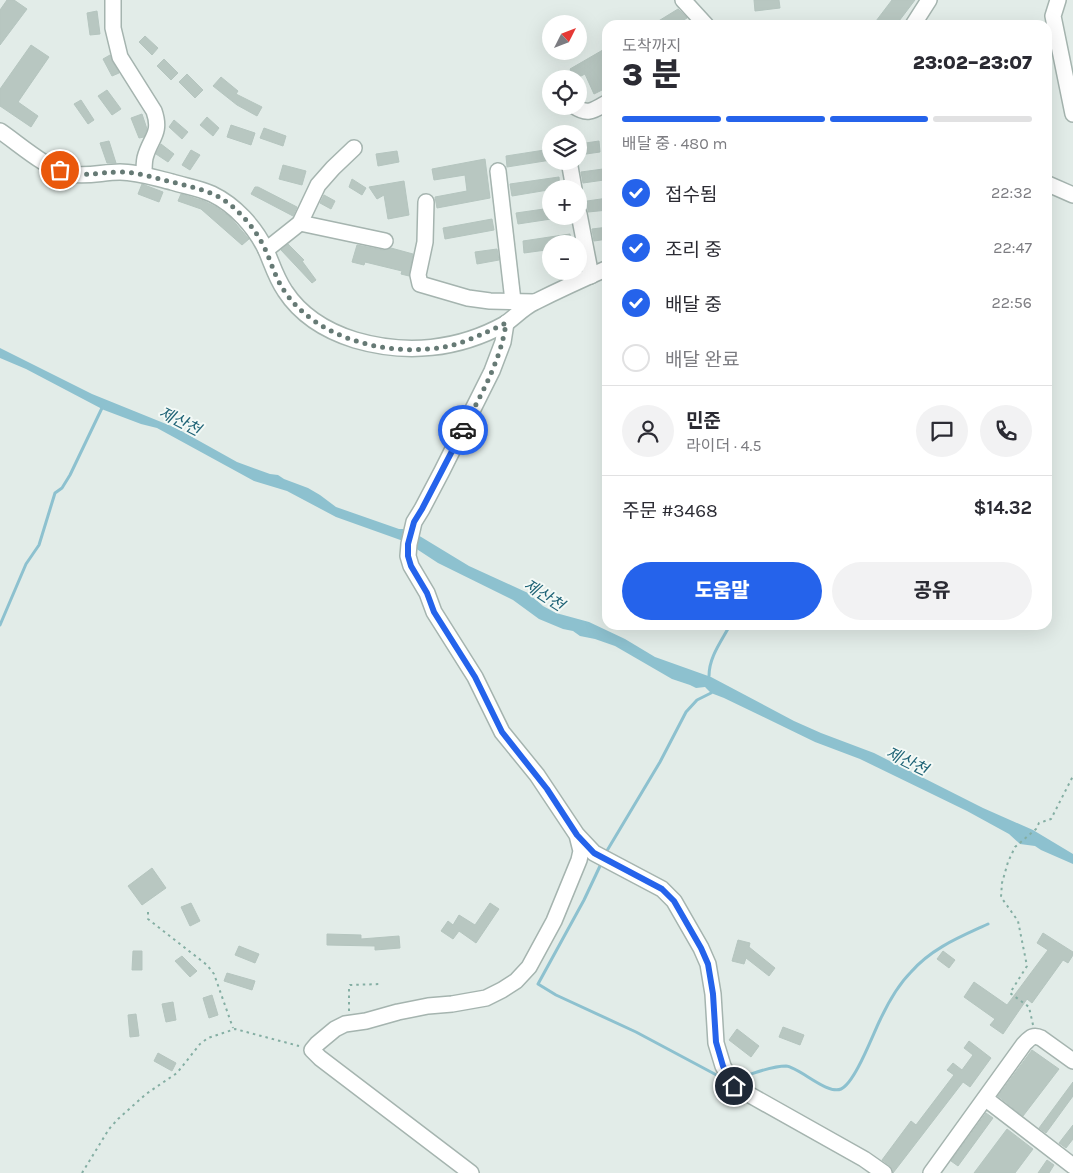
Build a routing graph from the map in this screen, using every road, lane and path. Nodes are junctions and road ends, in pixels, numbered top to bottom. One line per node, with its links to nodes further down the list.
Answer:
1 (113, 0): 13 (street)
2 (683, 0): 5 (street)
3 (929, 0): 6 (street)
4 (1058, 0): 9 (street)
5 (701, 20)
6 (916, 20)
7 (602, 105): 8 (street)
8 (587, 112)
9 (1073, 114)
10 (0, 131): 13 (street)
11 (354, 148): 17 (street)
12 (498, 171): 23 (street)
13 (144, 174): 20 (street)
14 (1052, 186): 15 (street)
15 (1073, 194)
16 (426, 202): 23 (street)
17 (300, 223): 19 (street); 20 (street)
18 (581, 225): 22 (street)
19 (385, 241)
20 (266, 250): 25 (street)
21 (602, 271): 22 (street)
22 (591, 276): 24 (street)
23 (513, 301): 24 (street)
24 (534, 302): 25 (street)
25 (506, 323): 27 (street)
26 (1073, 776): 32 (path)
27 (577, 835): 30 (street); 40 (street)
28 (148, 912): 31 (path)
29 (382, 984): 30 (path)
30 (345, 1024): 33 (street)
31 (233, 1029): 33 (path); 38 (path)
32 (1036, 1035): 34 (street); 35 (street)
33 (312, 1050): 39 (street)
34 (1073, 1061)
35 (986, 1099): 36 (street); 37 (street)
36 (1073, 1166)
37 (939, 1170)
38 (82, 1173)
39 (471, 1173)
40 (884, 1173)

